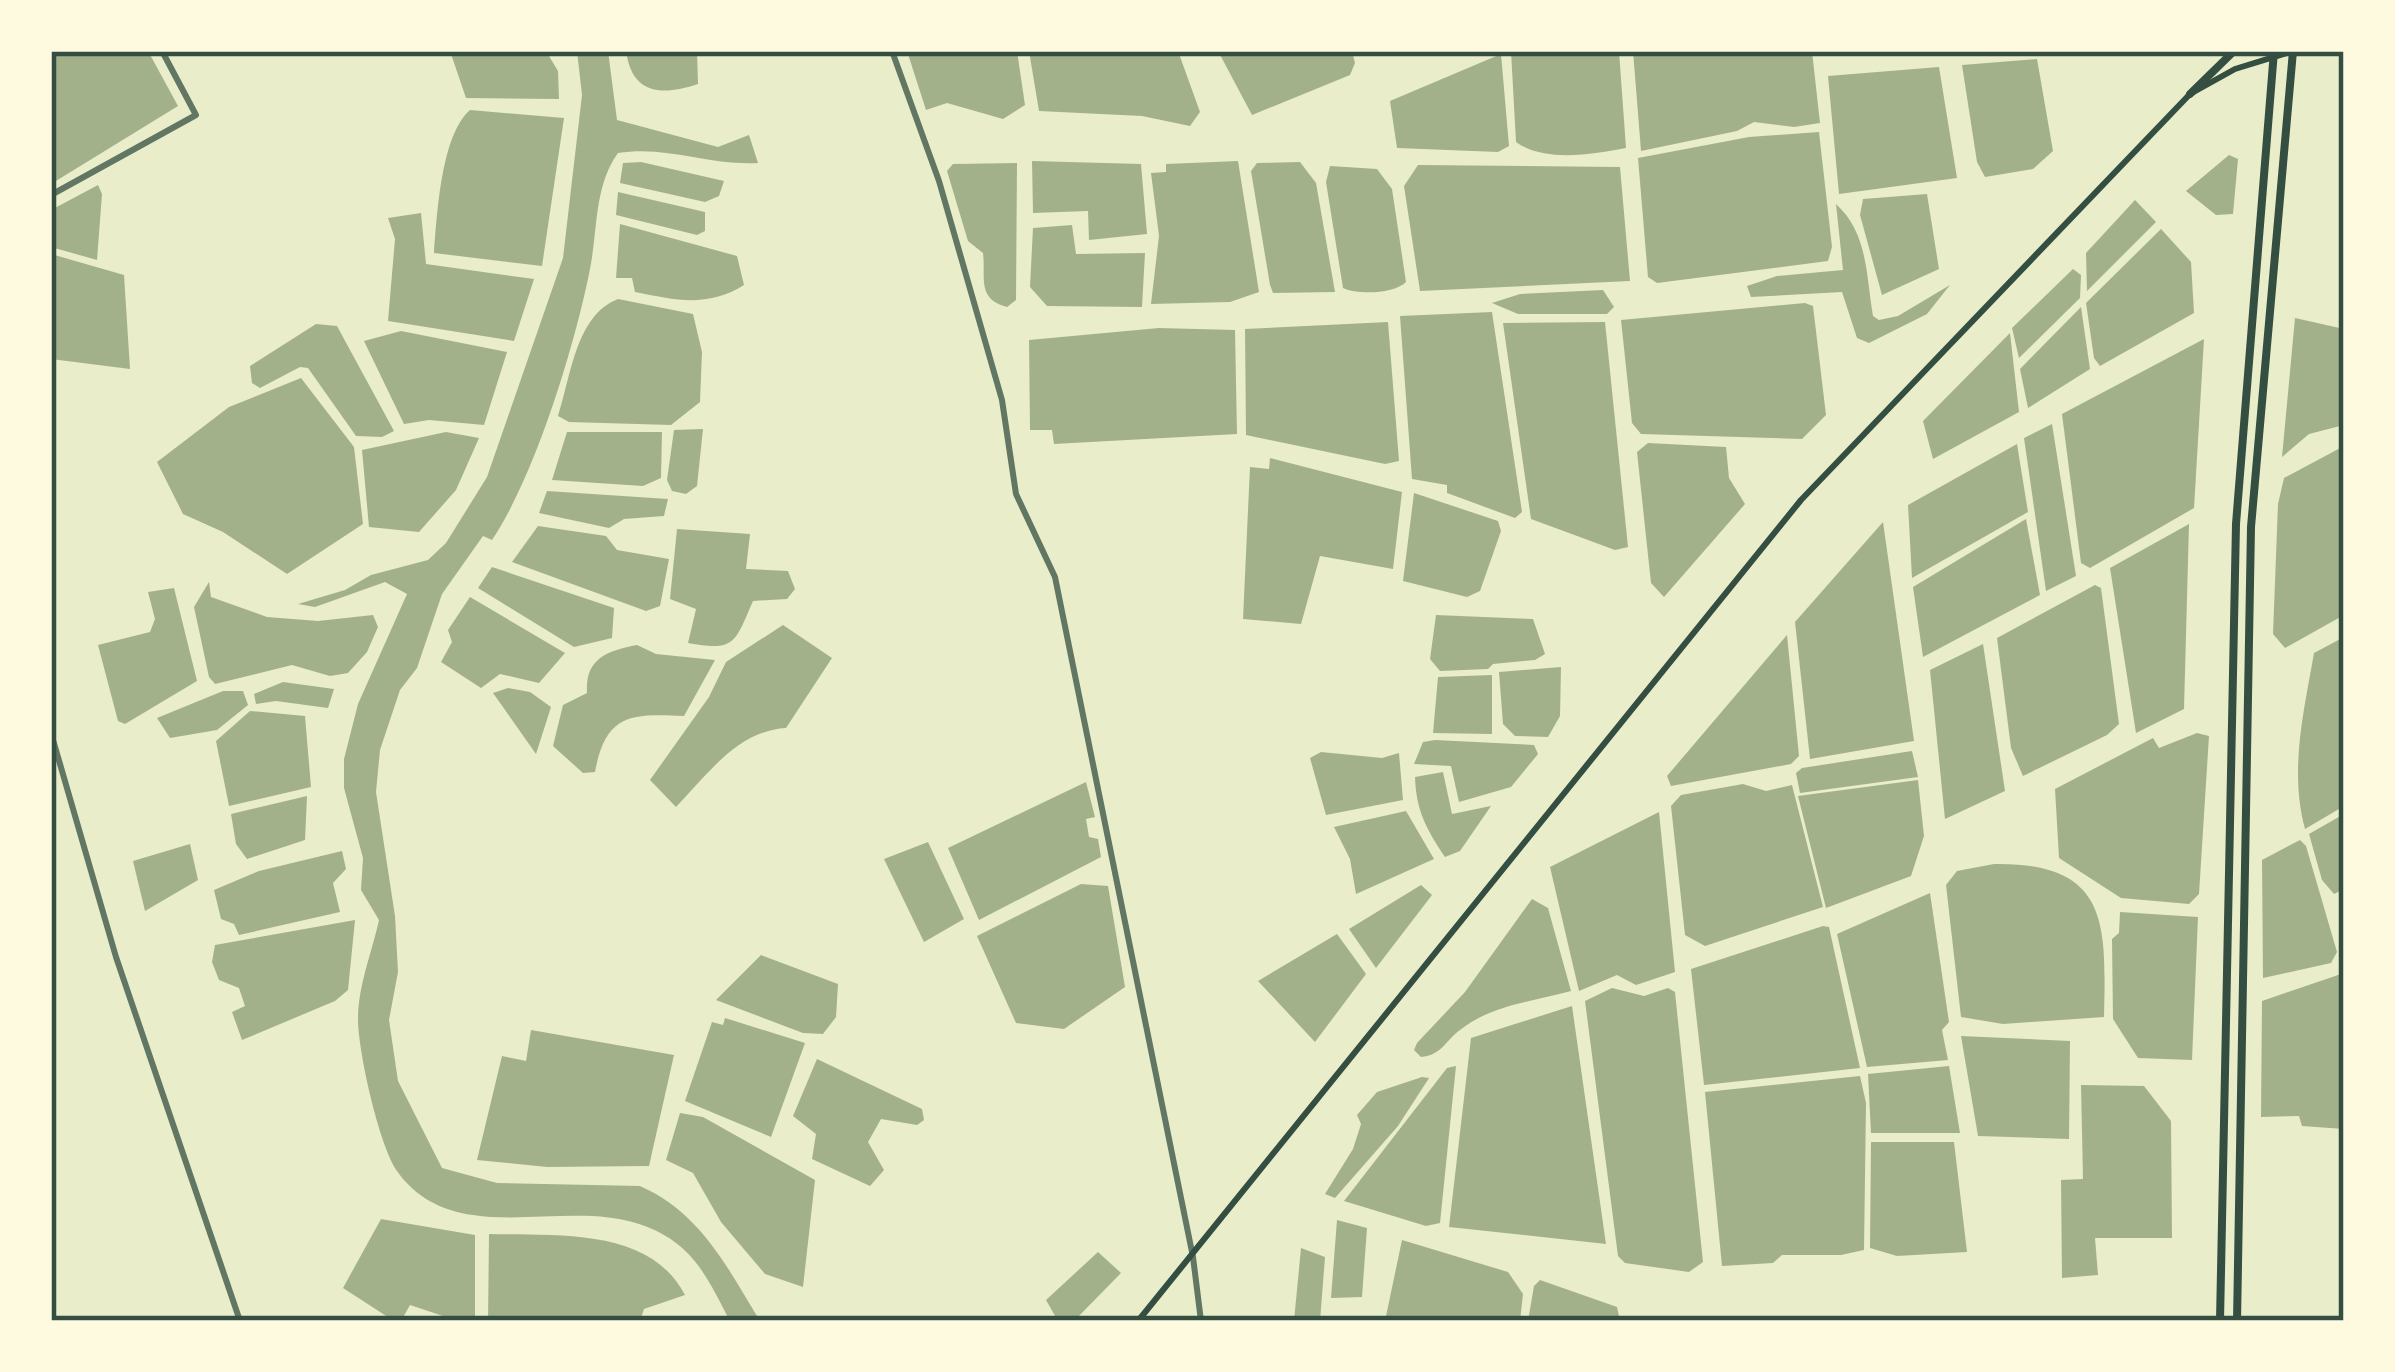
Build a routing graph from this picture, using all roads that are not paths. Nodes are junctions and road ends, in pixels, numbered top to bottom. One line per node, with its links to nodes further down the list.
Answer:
1 (162, 51): 7 (street)
2 (892, 51): 9 (street)
3 (2234, 51): 6 (main road)
4 (2293, 51): 5 (main road); 14 (main road)
5 (2274, 53): 6 (main road); 13 (main road)
6 (2190, 94): 9 (main road)
7 (51, 195)
8 (51, 733): 10 (street)
9 (1193, 1257): 11 (main road); 12 (street)
10 (240, 1321)
11 (1138, 1321)
12 (1201, 1321)
13 (2220, 1321)
14 (2237, 1321)

